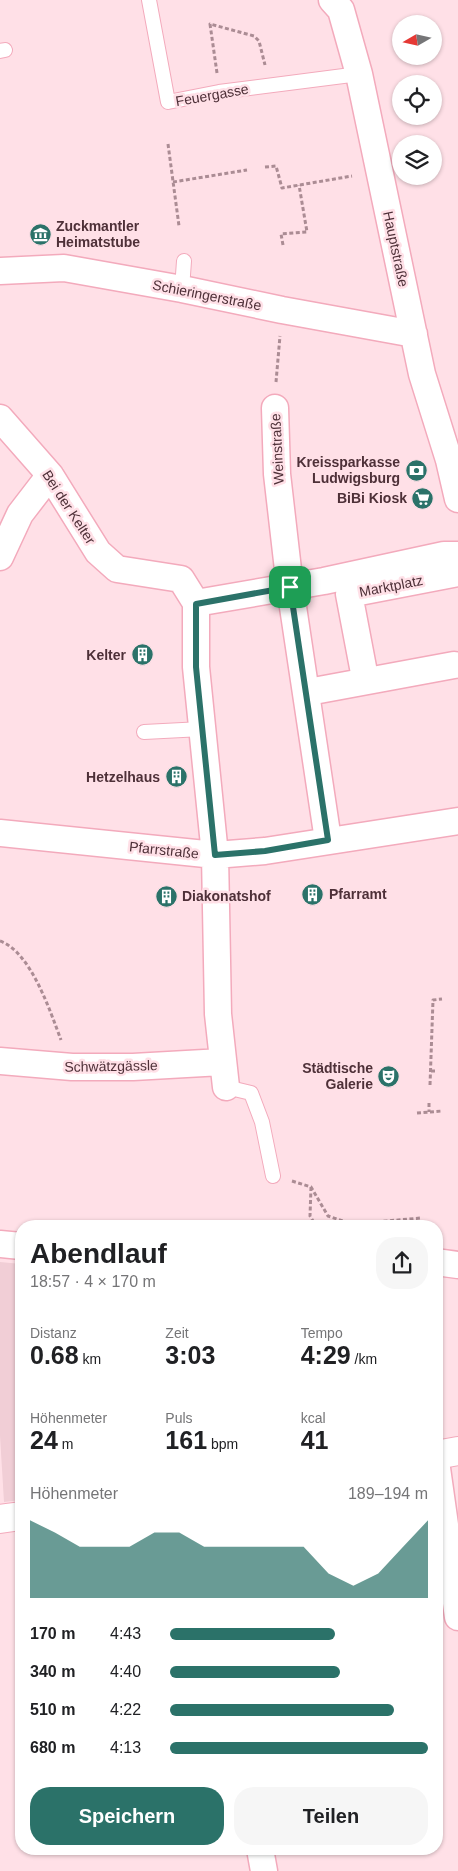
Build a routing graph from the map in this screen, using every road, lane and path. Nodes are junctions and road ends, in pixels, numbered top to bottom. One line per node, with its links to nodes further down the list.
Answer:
1 (149, 0): 5 (lane, Feuergasse)
2 (332, 0): 3 (street, Hauptstraße)
3 (359, 74): 4 (lane, Feuergasse); 18 (street, Hauptstraße)
4 (270, 85): 5 (lane, Feuergasse); 5 (path)
5 (219, 92)
6 (168, 144): 10 (path)
7 (266, 167): 11 (path)
8 (247, 170): 10 (path)
9 (354, 175): 11 (path)
10 (173, 182): 12 (path)
11 (299, 185): 13 (path)
12 (179, 226)
13 (282, 245)
14 (184, 261): 16 (lane)
15 (0, 270): 16 (street, Schieringerstraße)
16 (182, 289): 17 (street, Schieringerstraße)
17 (284, 300): 18 (street, Schieringerstraße); 19 (path, Weinstraße)
18 (414, 334): 22 (street, Hauptstraße)
19 (275, 408): 26 (street, Weinstraße)
20 (0, 418): 21 (street, Bei der Kelter)
21 (50, 475): 24 (street); 27 (street, Bei der Kelter)
22 (458, 499)
23 (458, 555): 26 (street, Marktplatz)
24 (0, 557)
25 (458, 573): 29 (street, Marktplatz)
26 (290, 587): 27 (street, Marktplatz); 34 (street)
27 (196, 604): 30 (street)
28 (456, 663): 29 (street); 29 (street)
29 (364, 678)
30 (202, 729): 31 (lane); 35 (street)
31 (144, 732)
32 (458, 821): 34 (street, Pfarrstraße)
33 (0, 833): 35 (street, Pfarrstraße)
34 (328, 840): 35 (street, Pfarrstraße)
35 (215, 855): 39 (street)
36 (0, 941): 40 (path)
37 (442, 999): 41 (path)
38 (0, 1061): 40 (street, Schwätzgässle)
39 (222, 1062): 40 (street, Schwätzgässle); 44 (street)
40 (72, 1067)
41 (431, 1071): 42 (path); 43 (path)
42 (437, 1071)
43 (430, 1085)
44 (226, 1087): 49 (lane)
45 (430, 1103): 46 (path)
46 (430, 1112): 47 (path); 48 (path)
47 (442, 1112)
48 (417, 1113)
49 (273, 1176): 50 (path)
50 (311, 1187): 52 (path); 53 (path)
51 (422, 1218): 54 (path)
52 (312, 1220)
53 (340, 1220)
54 (399, 1220)
55 (0, 1244): 56 (street)
56 (15, 1245)
57 (443, 1263): 58 (street)
58 (458, 1265)
59 (458, 1451): 60 (street)
60 (443, 1454)
61 (443, 1511): 64 (street)
62 (15, 1517): 63 (street)
63 (0, 1519)
64 (458, 1617)
65 (261, 1855): 66 (street)
66 (264, 1871)

